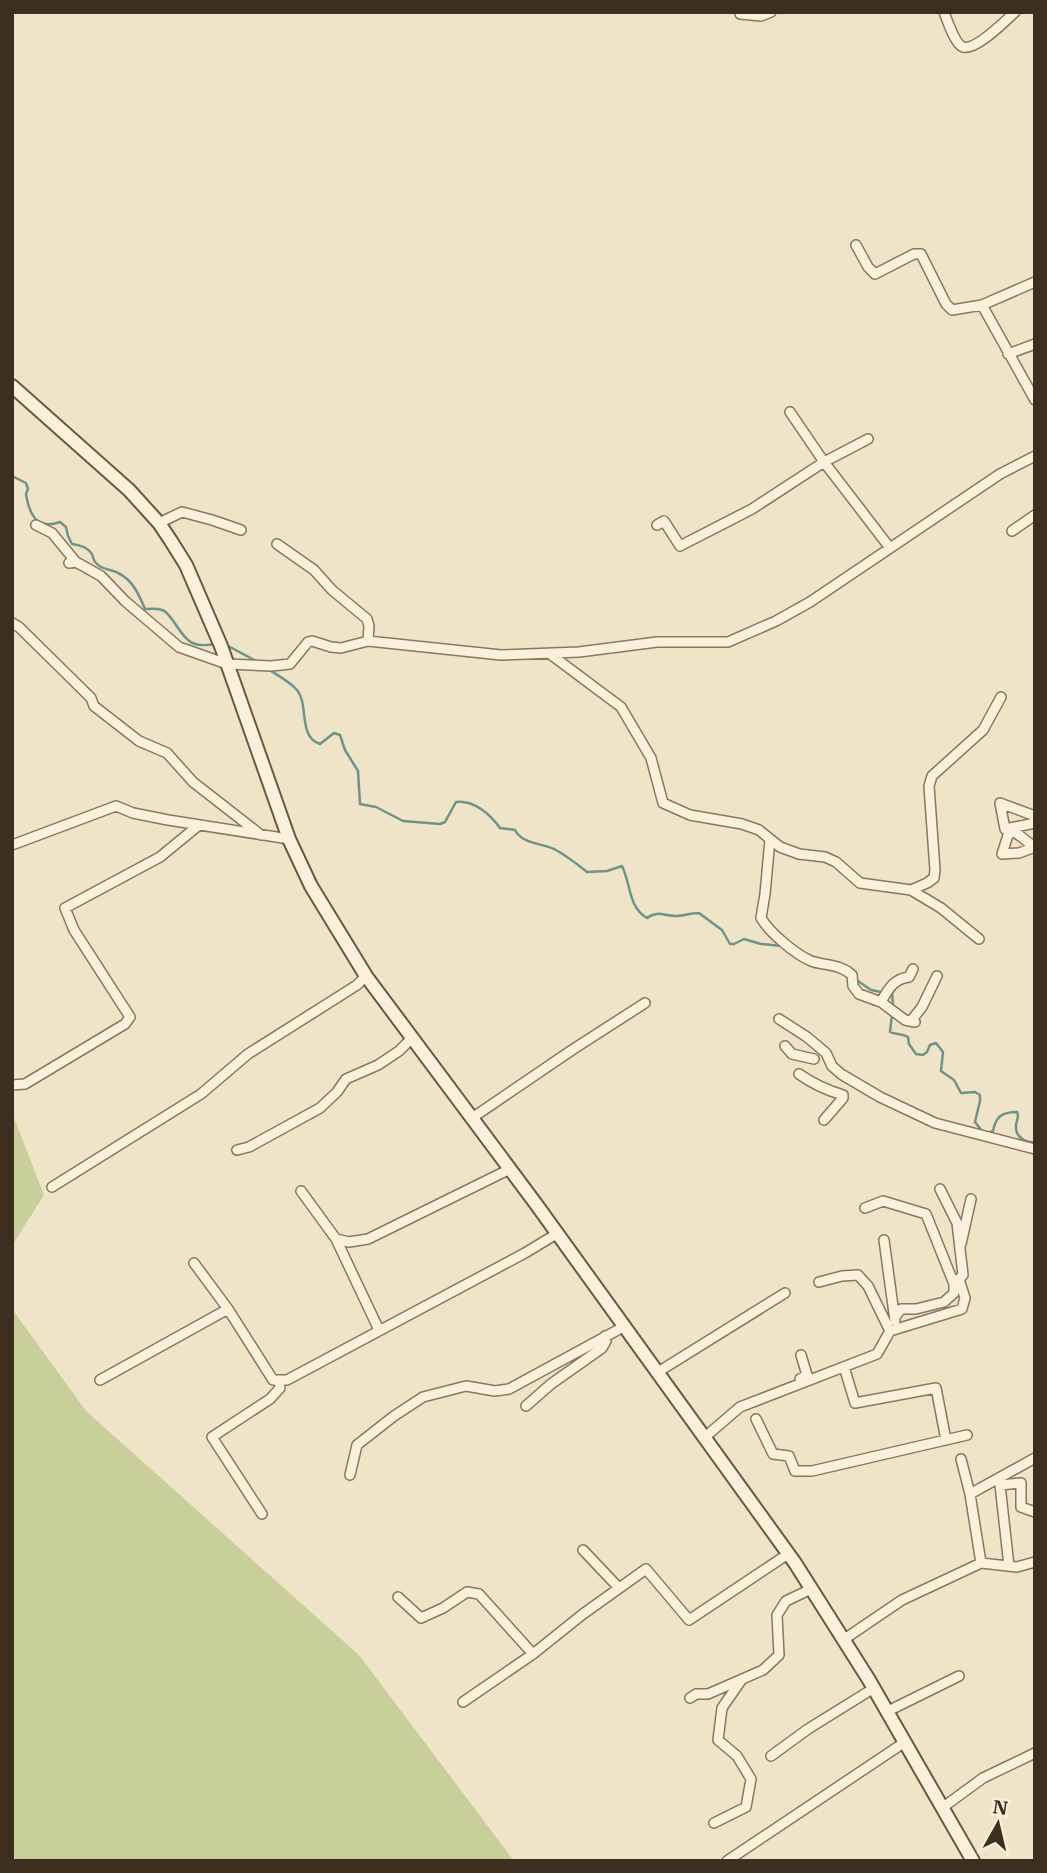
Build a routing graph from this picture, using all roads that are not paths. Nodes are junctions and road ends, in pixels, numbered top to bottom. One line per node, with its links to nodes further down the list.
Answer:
1 (771, 12): 4 (street)
2 (944, 12): 3 (street)
3 (1016, 12)
4 (740, 14)
5 (856, 245): 7 (street)
6 (1035, 282): 7 (street)
7 (982, 306): 9 (street)
8 (1035, 344): 9 (street)
9 (1008, 354): 11 (street)
10 (12, 386): 17 (main road)
11 (1035, 400)
12 (790, 412): 15 (street)
13 (867, 439): 15 (street)
14 (1035, 456): 23 (street)
15 (824, 462): 19 (street); 23 (street)
16 (1035, 514): 21 (street)
17 (159, 523): 20 (street); 27 (main road)
18 (37, 524): 27 (street)
19 (657, 525)
20 (241, 530)
21 (1012, 531)
22 (277, 544): 25 (street)
23 (890, 548): 26 (street)
24 (12, 623): 32 (street)
25 (368, 641): 26 (street); 27 (street)
26 (550, 654): 34 (street)
27 (227, 664): 33 (main road)
28 (1000, 697): 36 (street)
29 (1035, 816): 30 (street)
30 (1035, 823)
31 (199, 825): 32 (street); 35 (street); 48 (street)
32 (261, 835): 33 (street)
33 (289, 839): 39 (main road)
34 (770, 839): 36 (street); 41 (street)
35 (12, 845)
36 (911, 890): 37 (street)
37 (979, 939)
38 (913, 970): 41 (street)
39 (366, 976): 44 (main road); 54 (street)
40 (937, 976): 41 (street)
41 (881, 1002)
42 (645, 1003): 49 (street)
43 (779, 1019): 51 (street)
44 (412, 1038): 49 (main road); 52 (street)
45 (785, 1046): 46 (street)
46 (814, 1059)
47 (799, 1073): 50 (street)
48 (12, 1085)
49 (472, 1118): 53 (main road)
50 (824, 1120)
51 (1035, 1149)
52 (237, 1150)
53 (510, 1169): 59 (main road); 60 (street)
54 (52, 1187)
55 (940, 1189): 62 (street)
56 (301, 1191): 60 (street)
57 (971, 1199): 62 (street)
58 (865, 1208): 67 (street)
59 (558, 1233): 68 (main road); 69 (street)
60 (336, 1239): 69 (street)
61 (884, 1240): 67 (street)
62 (960, 1252): 70 (street)
63 (194, 1263): 66 (street)
64 (819, 1282): 70 (street)
65 (785, 1293): 74 (street)
66 (228, 1309): 75 (street); 76 (street)
67 (894, 1317): 70 (street)
68 (625, 1326): 71 (street); 74 (main road)
69 (379, 1330): 76 (street)
70 (893, 1330): 73 (street)
71 (605, 1336): 78 (street); 85 (street)
72 (801, 1354): 77 (street)
73 (844, 1367): 77 (street); 82 (street)
74 (658, 1372): 81 (main road)
75 (100, 1380)
76 (279, 1380): 88 (street)
77 (749, 1403): 81 (street)
78 (526, 1406)
79 (755, 1419): 82 (street)
80 (967, 1435): 82 (street)
81 (705, 1437): 90 (main road)
82 (946, 1440)
83 (1035, 1458): 86 (street)
84 (961, 1459): 86 (street)
85 (350, 1475)
86 (970, 1494): 92 (street)
87 (1035, 1512): 93 (street)
88 (262, 1514)
89 (583, 1550): 94 (street)
90 (788, 1554): 94 (street); 95 (main road)
91 (1035, 1562): 93 (street)
92 (981, 1563): 93 (street); 97 (street)
93 (1009, 1566)
94 (619, 1588): 98 (street)
95 (811, 1589): 97 (main road); 100 (street)
96 (398, 1597): 98 (street)
97 (844, 1640): 101 (main road)
98 (533, 1654): 103 (street)
99 (959, 1676): 104 (street)
100 (743, 1678): 102 (street); 109 (street)
101 (874, 1688): 104 (main road); 107 (street)
102 (690, 1699)
103 (463, 1702)
104 (888, 1712): 105 (main road)
105 (905, 1742): 108 (main road); 110 (street)
106 (1035, 1753): 108 (street)
107 (771, 1756)
108 (942, 1808): 111 (main road)
109 (714, 1823)
110 (727, 1861)
111 (973, 1861)

